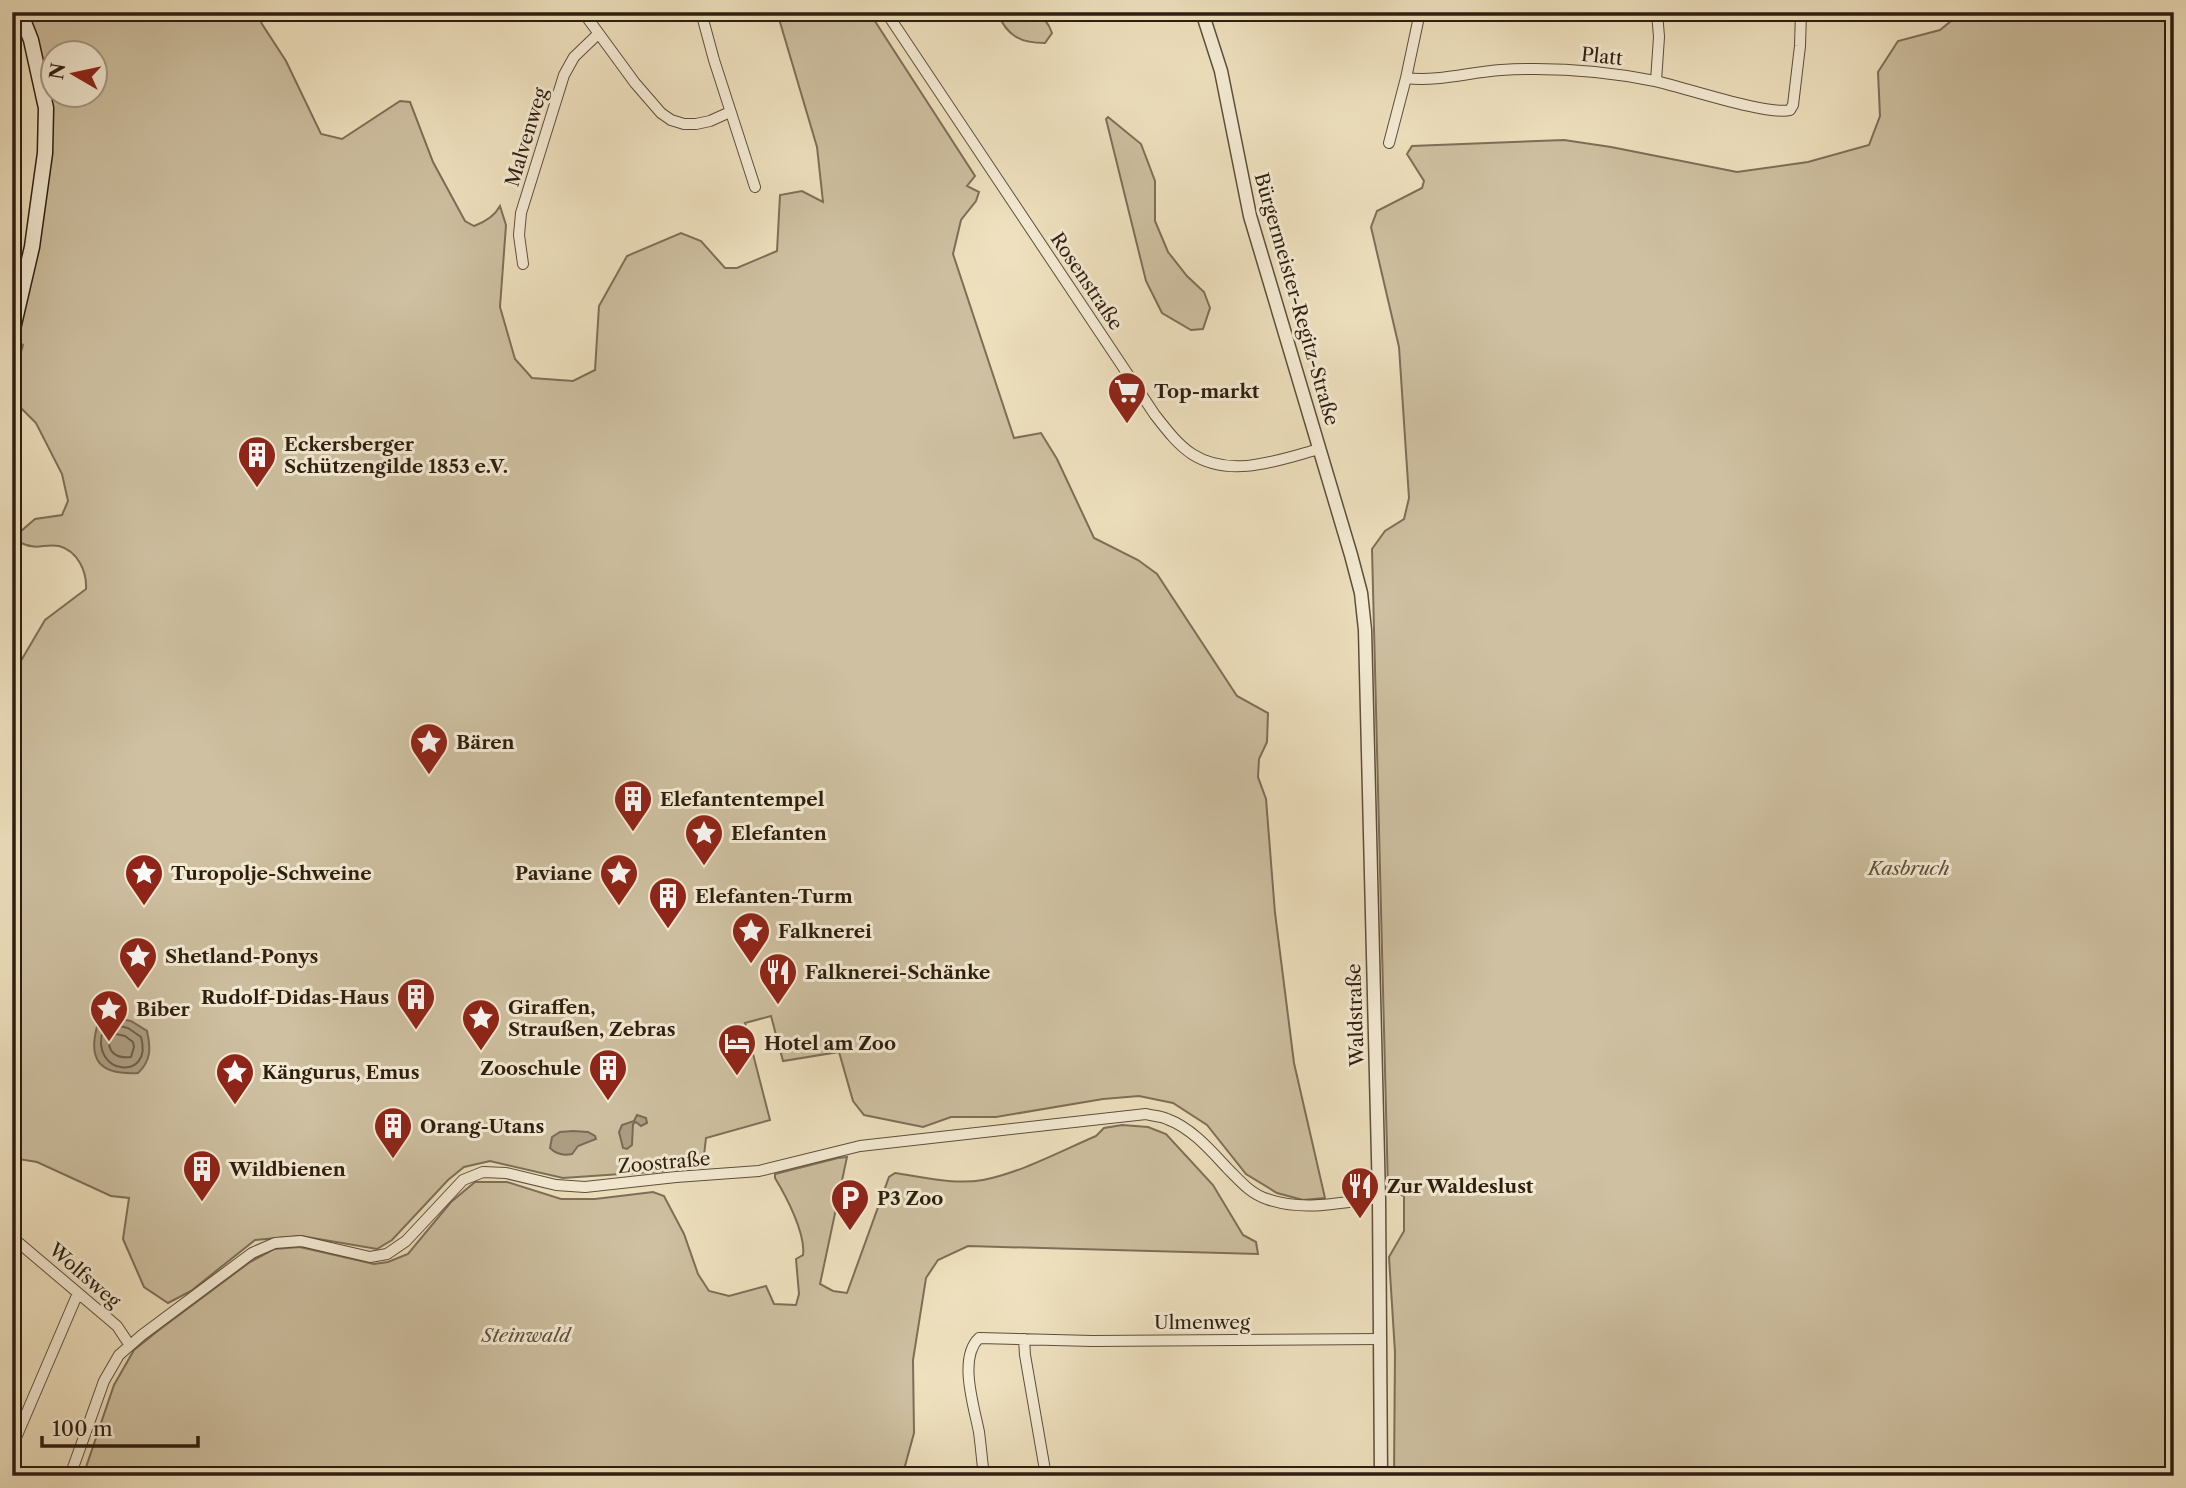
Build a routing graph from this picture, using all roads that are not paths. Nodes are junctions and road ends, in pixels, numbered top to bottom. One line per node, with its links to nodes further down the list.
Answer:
1 (20, 12): 16 (main road)
2 (583, 12): 9 (street)
3 (701, 12): 12 (street)
4 (887, 12): 17 (street, Rosenstraße)
5 (1202, 12): 17 (street, Bürgermeister-Regitz-Straße)
6 (1420, 12): 10 (street)
7 (1657, 12): 11 (street)
8 (1801, 12): 11 (street, Platt)
9 (598, 34): 12 (street); 15 (street, Malvenweg)
10 (1406, 78): 11 (street, Platt); 13 (street)
11 (1656, 81)
12 (730, 112): 14 (street)
13 (1389, 143)
14 (755, 187)
15 (523, 264)
16 (12, 333)
17 (1319, 449): 18 (street, Bürgermeister-Regitz-Straße)
18 (1351, 555): 19 (street, Waldstraße)
19 (1379, 1198): 23 (street, Waldstraße); 24 (street, Zoostraße)
20 (12, 1237): 21 (street, Wolfsweg)
21 (78, 1293): 24 (street, Wolfsweg); 25 (street)
22 (1024, 1339): 23 (street, Ulmenweg); 30 (street, Ulmenweg); 31 (street)
23 (1381, 1339): 28 (street, Waldstraße)
24 (129, 1344): 29 (street, Zoostraße)
25 (12, 1447)
26 (1167, 1475): 27 (street); 31 (street)
27 (1266, 1475): 28 (street)
28 (1381, 1475)
29 (70, 1476)
30 (984, 1476)
31 (1046, 1476)

